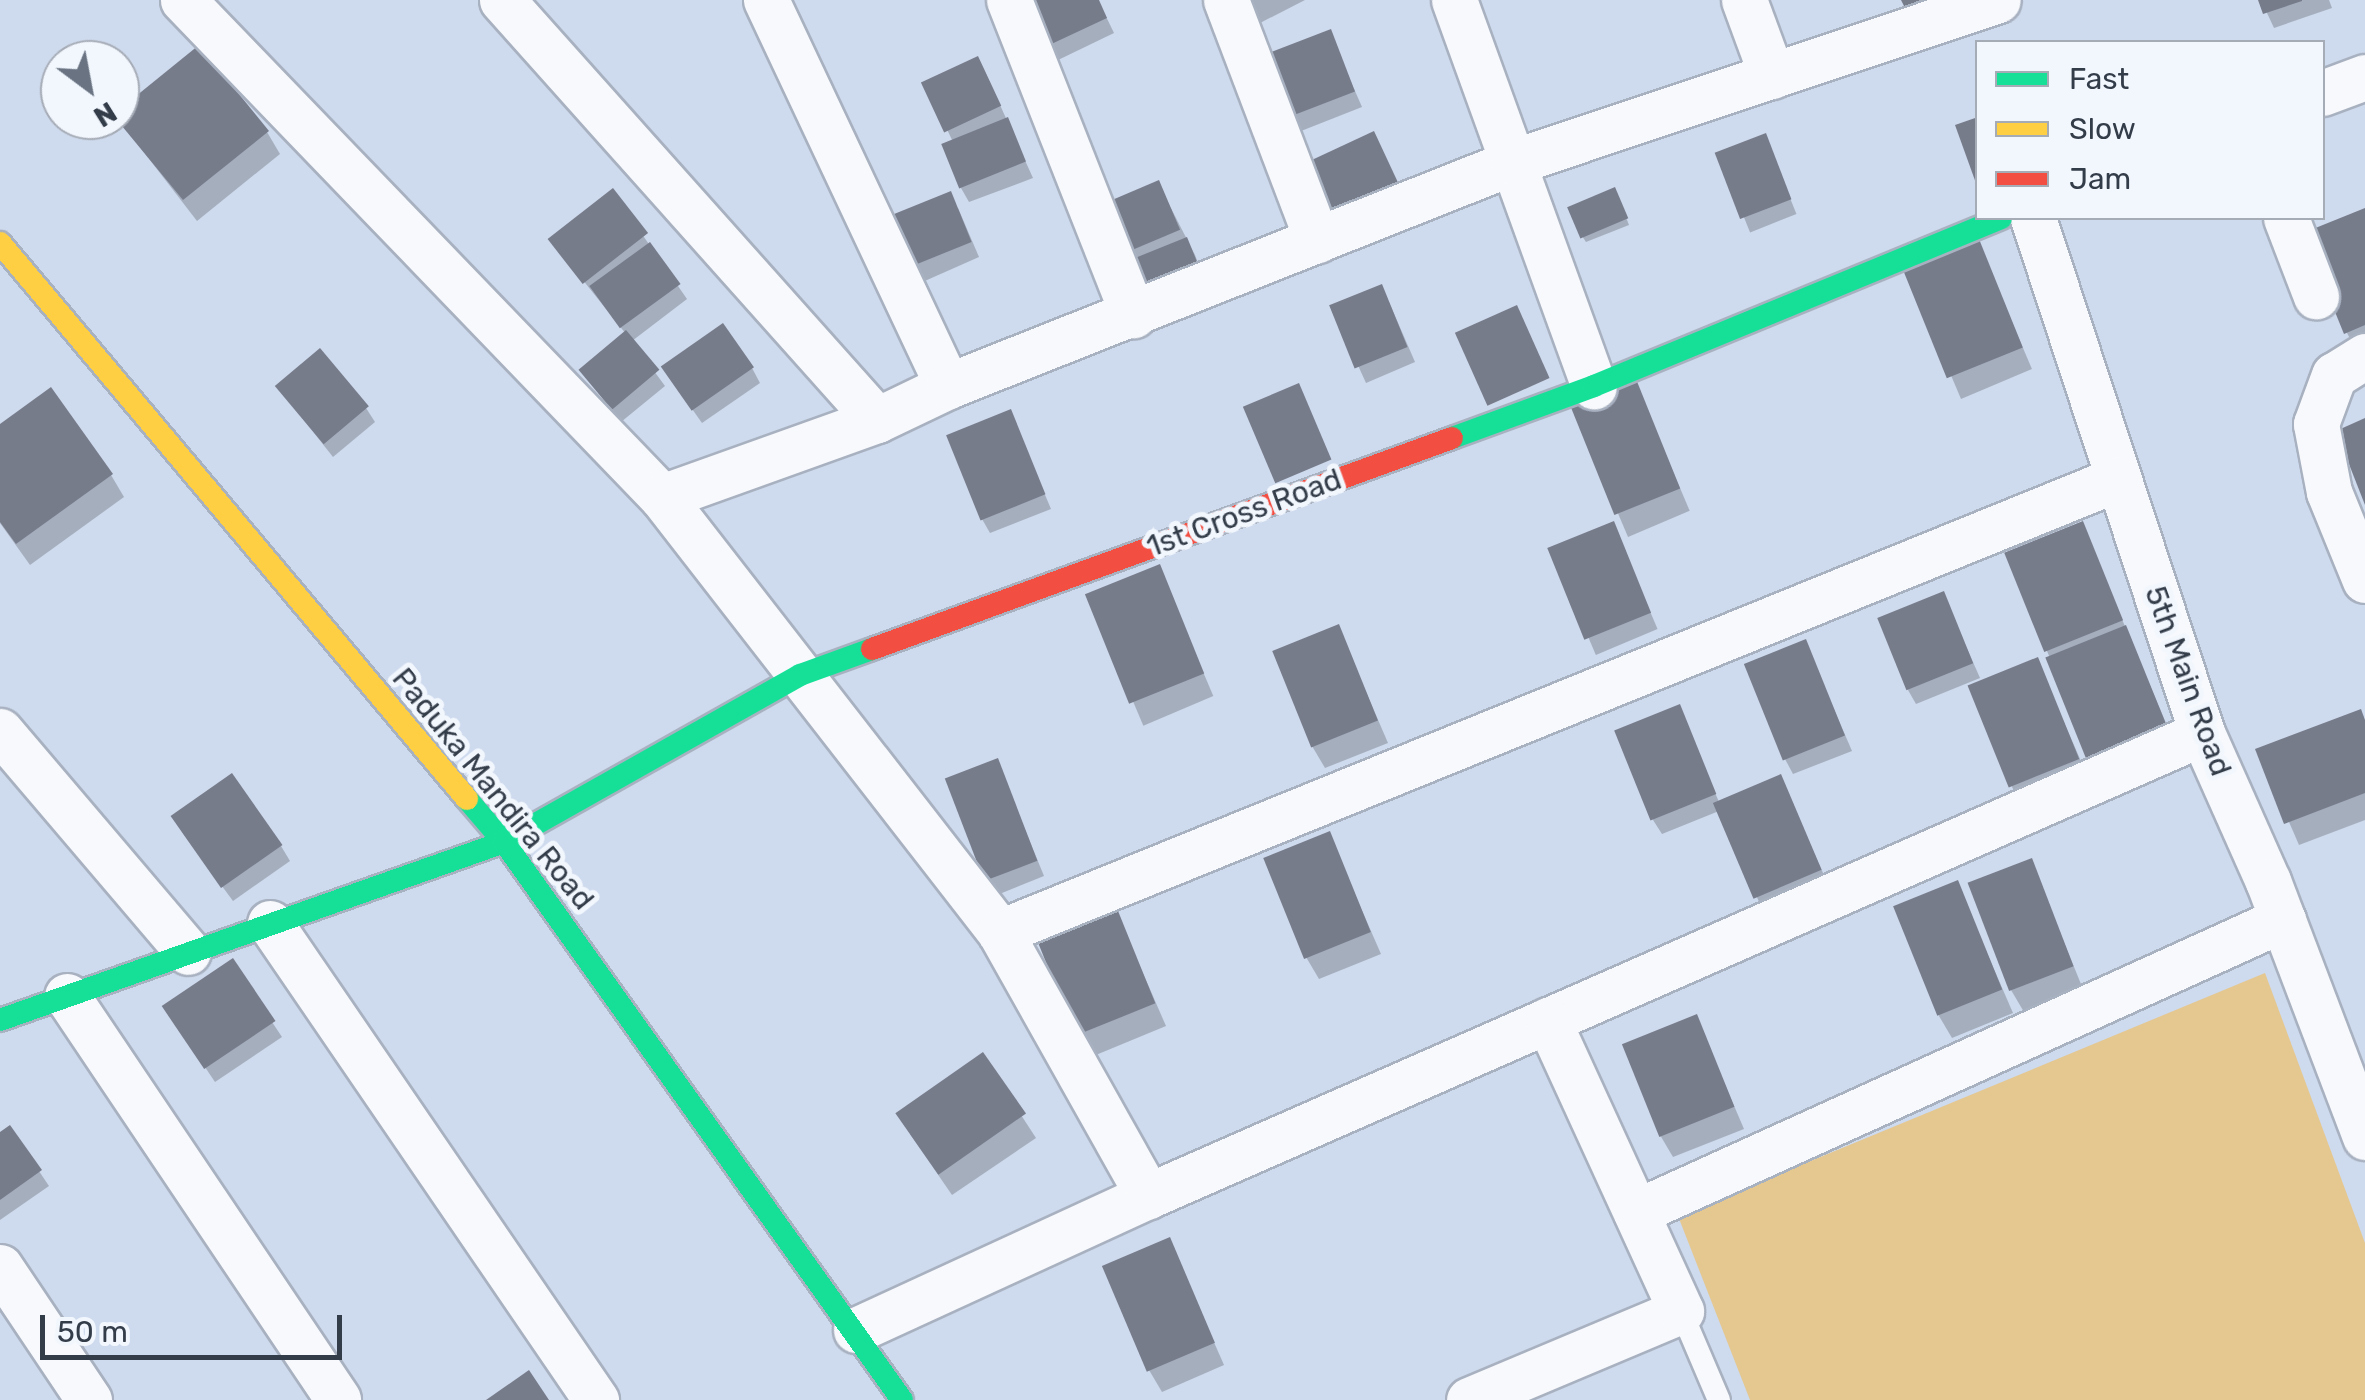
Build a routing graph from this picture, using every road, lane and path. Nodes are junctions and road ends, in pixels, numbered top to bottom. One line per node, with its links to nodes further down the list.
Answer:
1 (183, 0): 25 (street)
2 (502, 0): 23 (street)
3 (766, 0): 21 (street)
4 (1009, 0): 19 (street)
5 (1226, 0): 16 (street)
6 (1454, 0): 12 (street)
7 (1744, 0): 9 (street)
8 (1998, 0): 9 (street)
9 (1772, 76): 12 (street)
10 (2365, 77): 11 (street)
11 (2325, 92)
12 (1513, 162): 16 (street); 22 (street)
13 (1996, 220): 22 (street, 1st Cross Road)
14 (2033, 220): 24 (street, 5th Main Road)
15 (2287, 220): 18 (street)
16 (1318, 240): 19 (street)
17 (0, 243): 30 (street, Paduka Mandira Road)
18 (2316, 296)
19 (1133, 315): 21 (street)
20 (2365, 356): 26 (street)
21 (948, 386): 23 (street)
22 (1594, 386): 27 (street, 1st Cross Road)
23 (877, 420): 25 (street)
24 (2117, 479): 28 (street, 5th Main Road); 33 (street)
25 (662, 497): 27 (street)
26 (2365, 580)
27 (800, 675): 30 (street, 1st Cross Road); 33 (street)
28 (2202, 733): 31 (street, 5th Main Road); 37 (street)
29 (8, 753): 34 (street)
30 (504, 842): 32 (street, 1st Cross Road); 43 (street, Paduka Mandira Road)
31 (2283, 919): 38 (street, 5th Main Road); 40 (street)
32 (270, 923): 34 (street, 1st Cross Road); 46 (street)
33 (1000, 932): 39 (street)
34 (188, 952): 35 (street, 1st Cross Road)
35 (68, 996): 36 (street, 1st Cross Road); 45 (street)
36 (0, 1020)
37 (1548, 1020): 39 (street); 40 (street)
38 (2365, 1137)
39 (1148, 1196): 43 (street)
40 (1636, 1212): 42 (street)
41 (0, 1268): 44 (street)
42 (1682, 1311): 48 (street); 49 (lane)
43 (856, 1330): 47 (street, Paduka Mandira Road)
44 (89, 1400)
45 (338, 1400)
46 (596, 1400)
47 (902, 1400)
48 (1468, 1400)
49 (1719, 1400)

